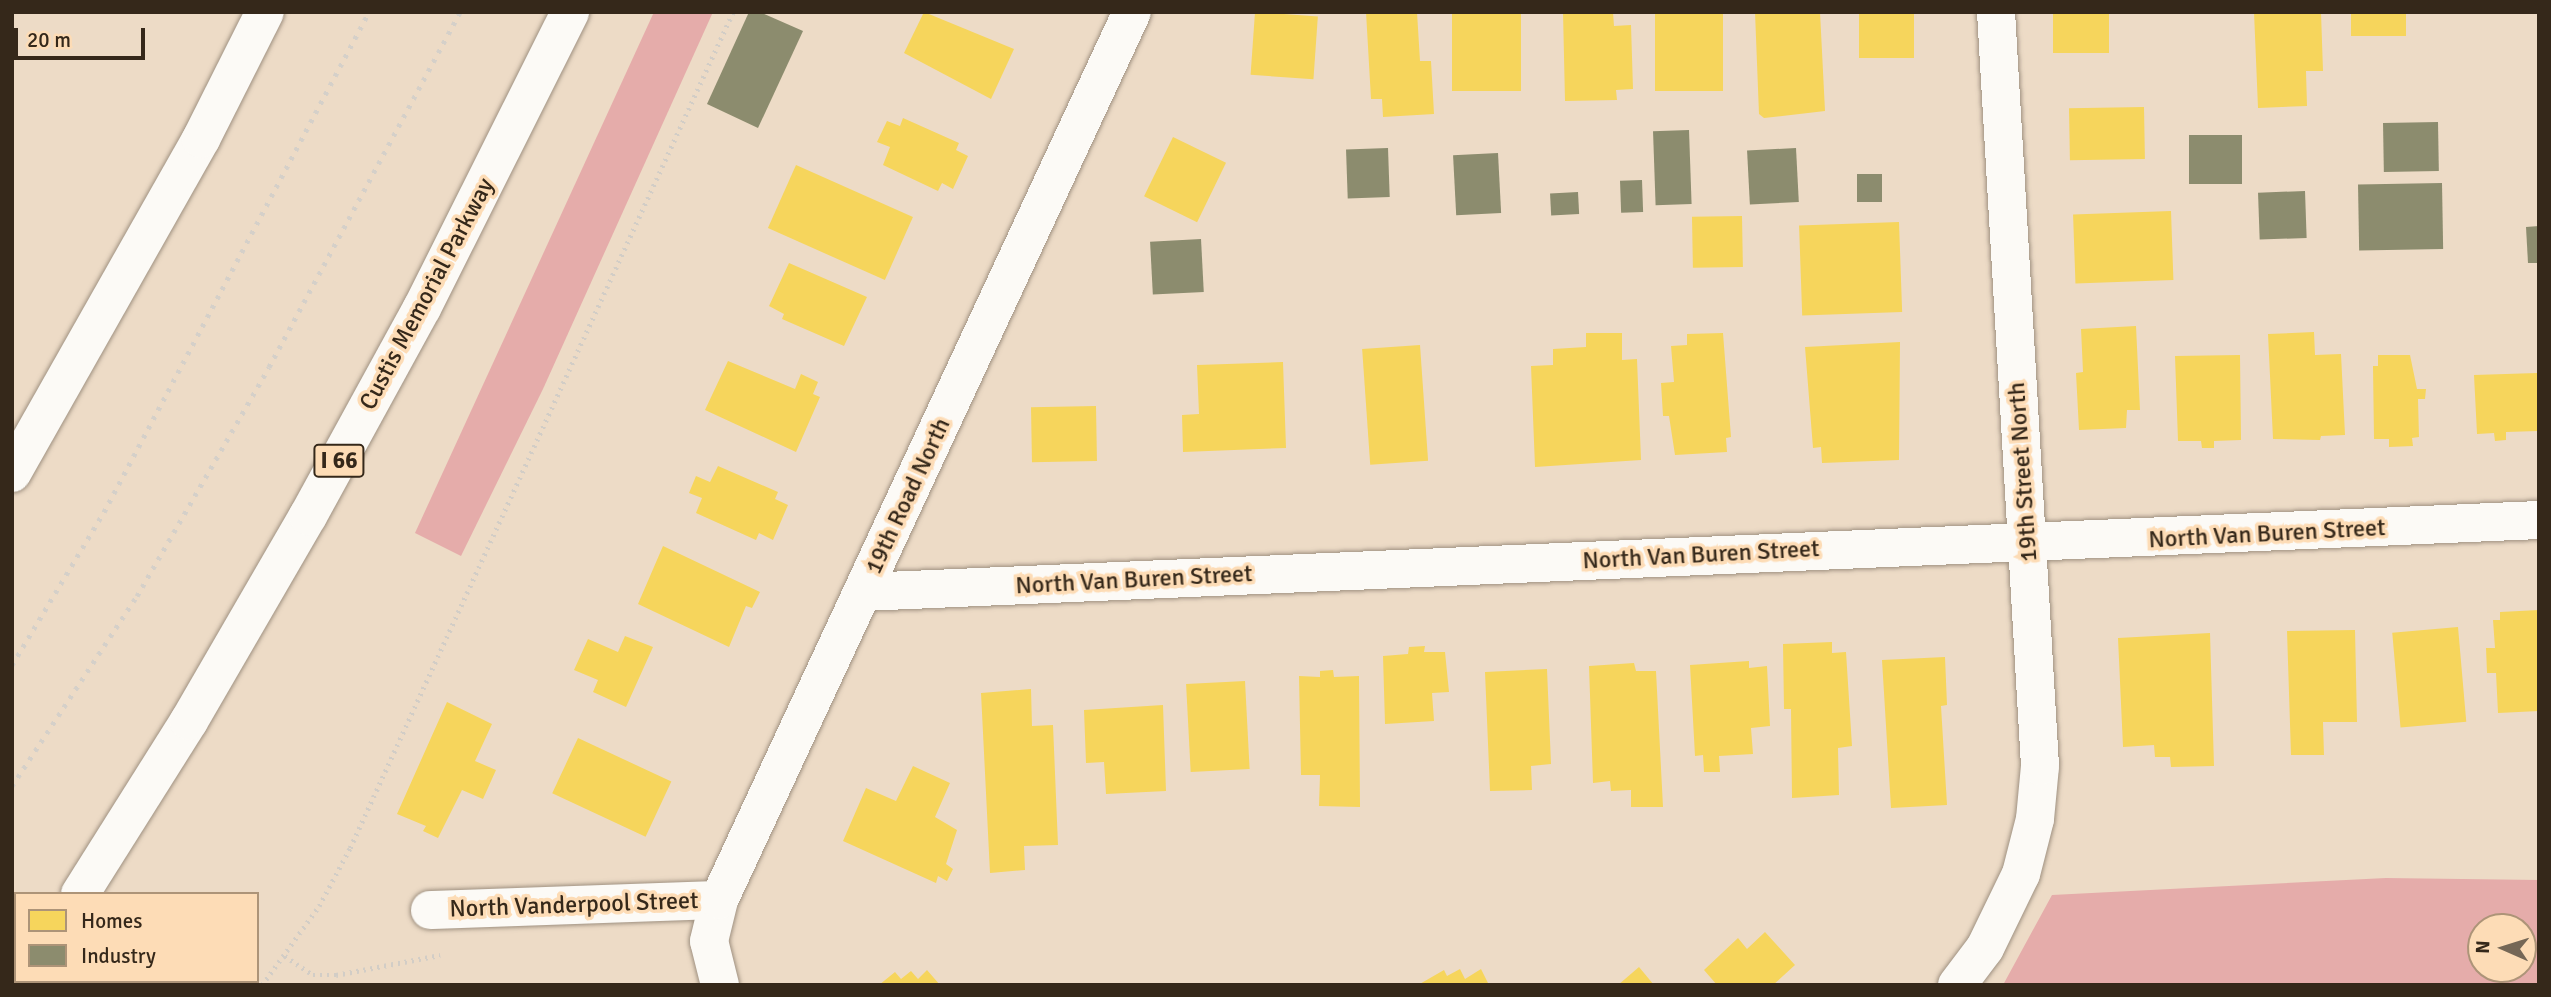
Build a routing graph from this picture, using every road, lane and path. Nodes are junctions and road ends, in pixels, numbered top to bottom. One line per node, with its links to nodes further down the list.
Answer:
1 (265, 12): 6 (main road)
2 (570, 12): 10 (main road, Custis Memorial Parkway / I 66)
3 (733, 12): 13 (path)
4 (1132, 12): 9 (main road, 19th Road North)
5 (1996, 12): 8 (main road, 19th Street North)
6 (12, 472)
7 (2539, 520): 8 (main road, North Van Buren Street)
8 (2026, 540): 9 (main road, North Van Buren Street); 15 (main road, 19th Street North)
9 (863, 592): 11 (main road, 19th Road North)
10 (81, 892)
11 (719, 900): 12 (main road, North Vanderpool Street); 14 (main road, 19th Road North)
12 (430, 910)
13 (262, 985)
14 (720, 985)
15 (1957, 985)

